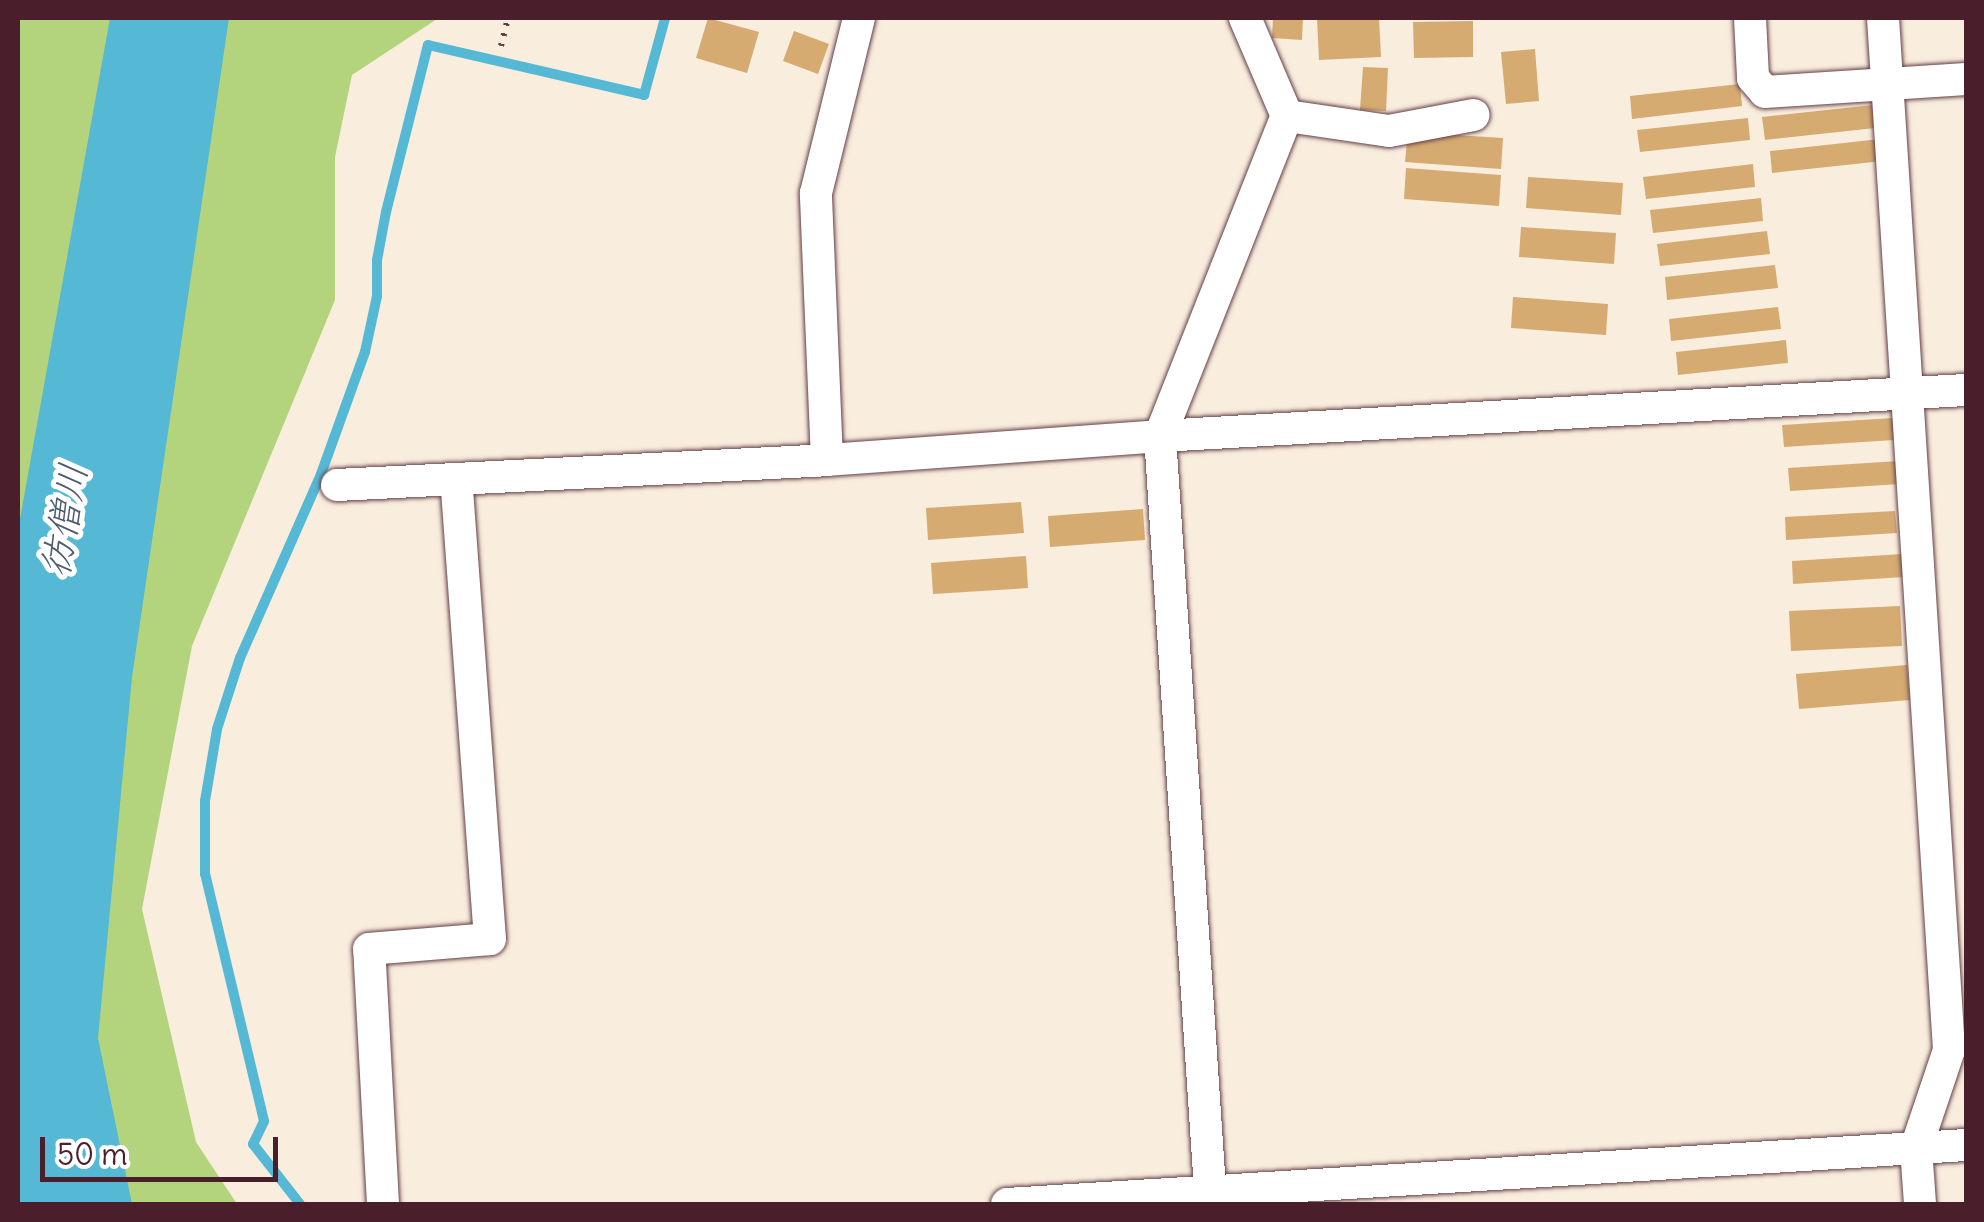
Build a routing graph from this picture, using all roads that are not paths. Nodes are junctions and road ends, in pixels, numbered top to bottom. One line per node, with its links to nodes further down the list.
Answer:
1 (859, 18): 12 (street)
2 (1244, 18): 8 (street)
3 (1750, 18): 6 (street)
4 (1883, 18): 6 (street)
5 (1966, 79): 6 (street)
6 (1886, 85): 10 (street)
7 (1474, 115): 8 (street)
8 (1287, 116): 11 (street)
9 (1966, 390): 10 (street)
10 (1909, 394): 11 (street); 16 (street)
11 (1160, 436): 12 (street); 17 (street)
12 (826, 460): 13 (street)
13 (456, 479): 14 (street); 18 (street)
14 (337, 485)
15 (1966, 1145): 16 (street)
16 (1916, 1148): 17 (street); 20 (street)
17 (1211, 1199): 19 (street)
18 (384, 1204)
19 (1007, 1204)
20 (1920, 1204)

